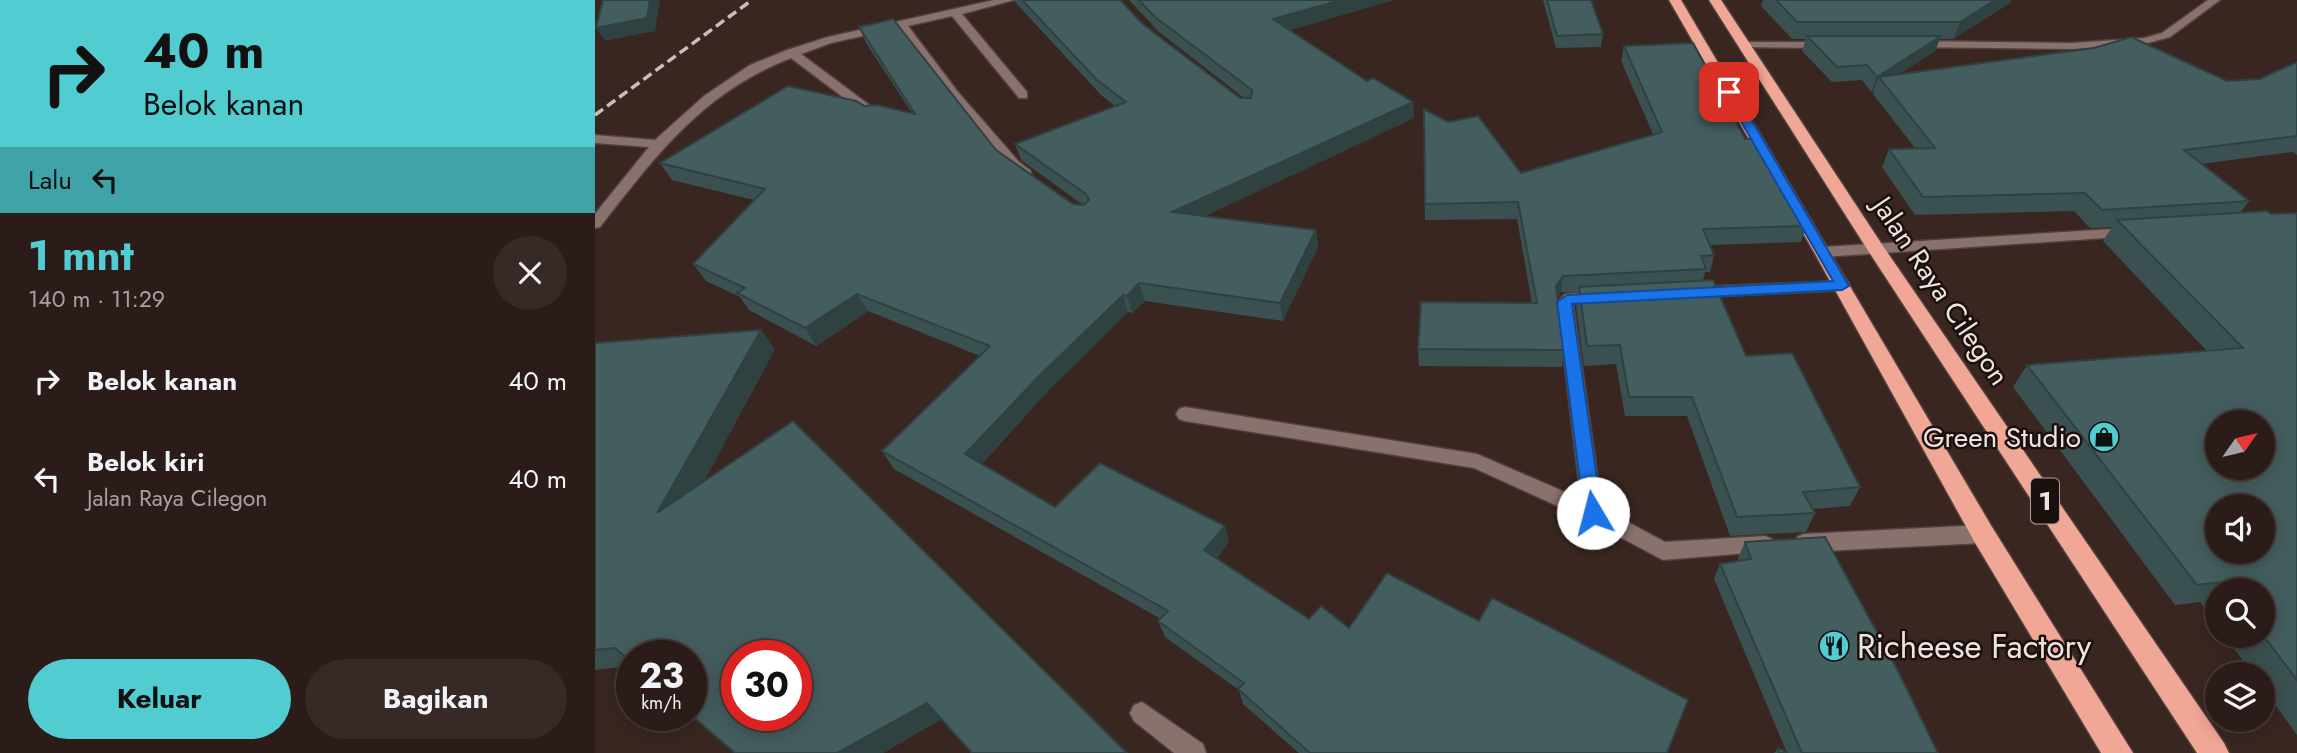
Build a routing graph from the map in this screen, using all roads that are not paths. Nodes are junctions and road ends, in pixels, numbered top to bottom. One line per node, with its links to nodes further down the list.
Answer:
1 (1009, 0): 5 (street)
2 (1675, 0): 19 (highway)
3 (1715, 0): 8 (highway, Jalan Raya Cilegon / 1)
4 (2215, 0): 7 (street)
5 (955, 12): 6 (street); 11 (street)
6 (901, 24): 10 (street); 15 (street)
7 (1903, 44)
8 (1746, 45): 9 (street); 18 (highway, Jalan Raya Cilegon / 1)
9 (1836, 45)
10 (791, 52): 12 (street); 14 (street)
11 (1023, 94)
12 (878, 117)
13 (595, 139): 14 (street)
14 (657, 144): 16 (street)
15 (1034, 180)
16 (595, 224)
17 (2147, 232): 18 (street)
18 (1876, 249): 19 (street); 29 (highway, Jalan Raya Cilegon / 1)
19 (1823, 252): 20 (highway)
20 (1842, 286): 21 (street); 25 (highway)
21 (1676, 293)
22 (1610, 296): 24 (street)
23 (1185, 414): 24 (street)
24 (1593, 513): 25 (street)
25 (1983, 534): 28 (highway)
26 (1142, 713): 27 (street)
27 (1194, 753)
28 (2118, 753)
29 (2214, 753)

